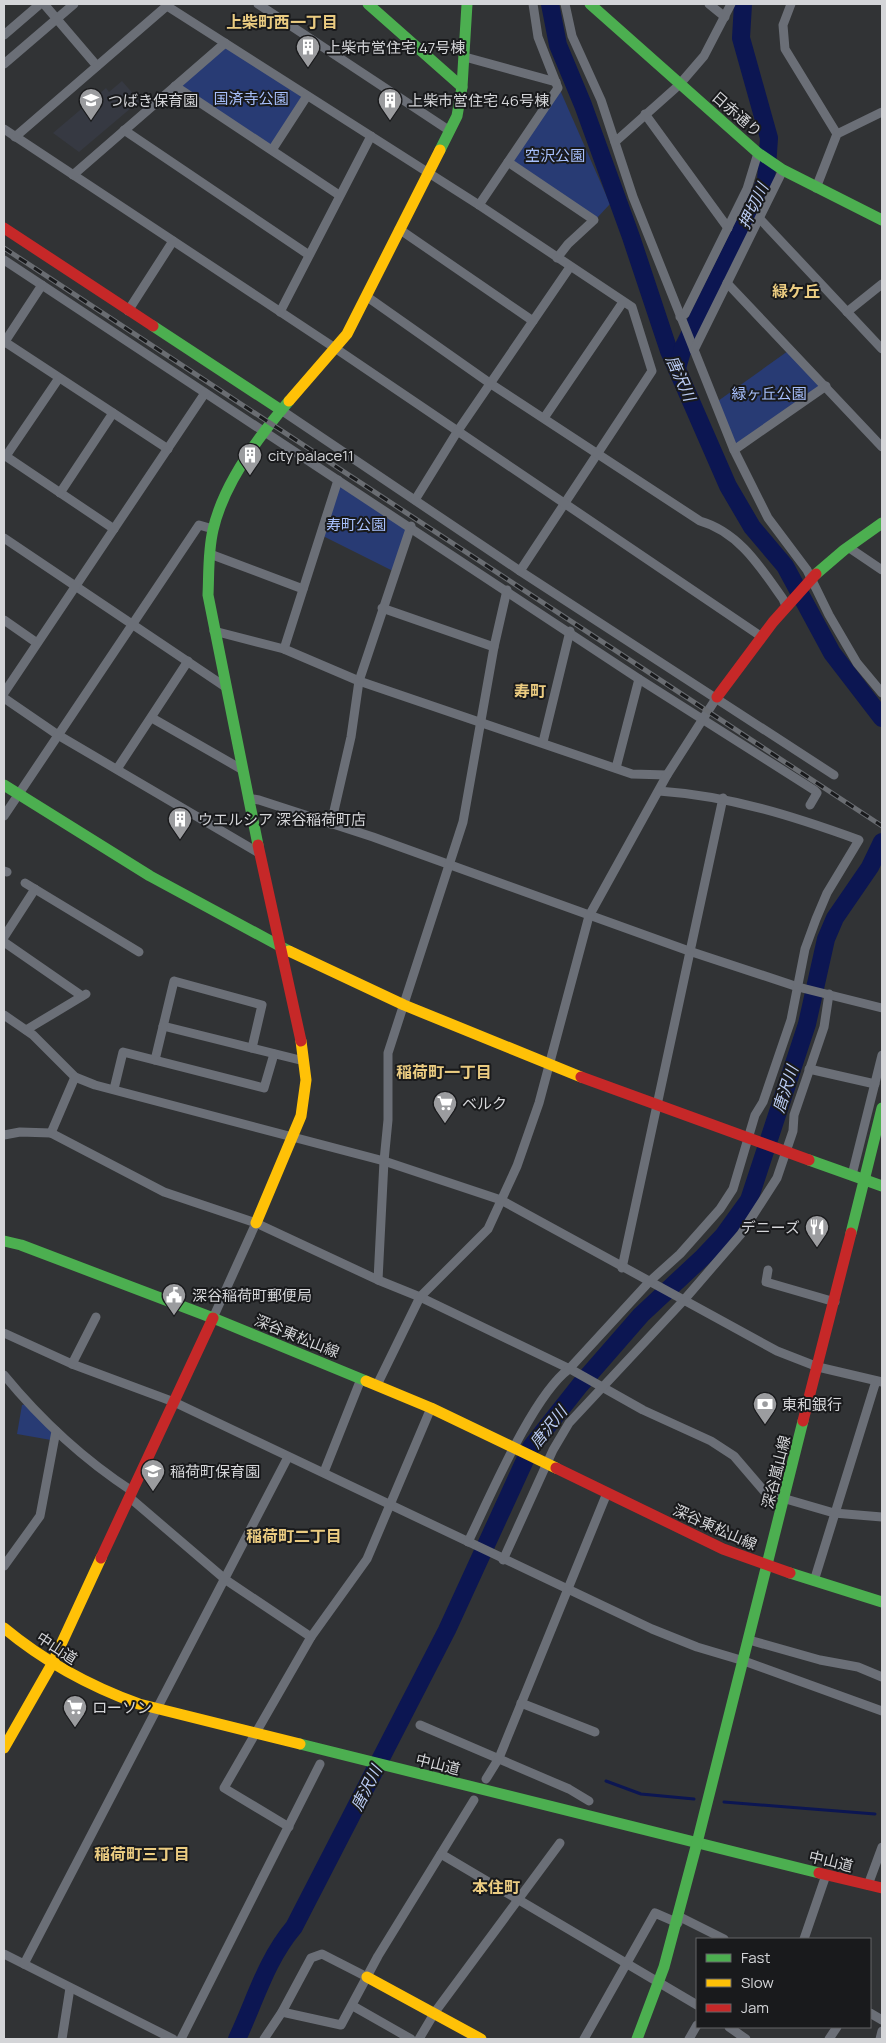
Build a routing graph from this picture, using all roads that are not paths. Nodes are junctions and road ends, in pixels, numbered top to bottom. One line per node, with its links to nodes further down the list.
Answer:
1 (40, 4): 16 (street)
2 (44, 4): 15 (street)
3 (74, 4): 15 (street)
4 (258, 4): 30 (street)
5 (368, 4): 24 (main road)
6 (467, 4): 18 (main road)
7 (533, 4): 21 (street)
8 (565, 4): 34 (street)
9 (590, 4): 22 (main road, 日赤通り)
10 (709, 4): 14 (street)
11 (731, 4): 14 (street)
12 (791, 4): 31 (street)
13 (168, 5): 17 (street); 20 (street)
14 (725, 17): 22 (street)
15 (57, 18): 19 (street); 20 (street)
16 (4, 35)
17 (225, 43): 23 (street); 25 (street)
18 (465, 57): 21 (street); 24 (main road)
19 (4, 64)
20 (96, 66): 33 (street)
21 (556, 82): 37 (street)
22 (680, 84): 27 (street); 36 (main road, 日赤通り)
23 (175, 86): 29 (street); 35 (street)
24 (462, 87): 30 (main road)
25 (308, 96): 32 (street); 35 (street)
26 (882, 112): 31 (street)
27 (645, 114): 34 (street); 47 (street)
28 (4, 129): 33 (street)
29 (124, 130): 40 (street); 50 (street)
30 (450, 131): 39 (main road)
31 (837, 134): 41 (street)
32 (371, 136): 39 (street); 42 (street)
33 (15, 137): 40 (street)
34 (615, 142): 62 (street)
35 (272, 150): 42 (street)
36 (760, 154): 38 (main road, 日赤通り); 47 (street)
37 (508, 162): 43 (street); 51 (street)
38 (783, 170): 41 (main road, 日赤通り); 44 (street)
39 (429, 173): 43 (street); 48 (main road)
40 (73, 175): 49 (street)
41 (816, 188): 45 (main road, 日赤通り)
42 (339, 195): 50 (street)
43 (479, 205): 51 (street)
44 (760, 219): 54 (street); 61 (street)
45 (882, 220)
46 (4, 228): 59 (main road)
47 (728, 228): 62 (street)
48 (399, 229): 57 (main road); 63 (street)
49 (173, 241): 59 (street); 60 (street)
50 (309, 255): 60 (street)
51 (557, 258): 53 (street)
52 (4, 260): 56 (street)
53 (570, 267): 58 (street); 63 (street)
54 (727, 283): 65 (street); 70 (street)
55 (882, 284): 61 (street)
56 (42, 285): 64 (street); 71 (street)
57 (366, 296): 66 (main road); 69 (street)
58 (624, 302): 74 (street); 80 (street)
59 (128, 311): 72 (main road)
60 (280, 312): 66 (street)
61 (847, 312): 67 (street)
62 (680, 317): 65 (street)
63 (533, 322): 69 (street)
64 (4, 343): 68 (street)
65 (692, 346): 79 (street)
66 (335, 348): 72 (main road); 76 (street)
67 (882, 349)
68 (59, 378): 73 (street); 81 (street)
69 (491, 384): 74 (street); 76 (street)
70 (826, 386): 77 (street); 79 (street)
71 (205, 393): 75 (street); 78 (street)
72 (281, 410): 75 (main road); 84 (street)
73 (113, 413): 78 (street); 83 (street)
74 (544, 418): 80 (street)
75 (265, 432): 82 (street); 89 (main road)
76 (457, 432): 84 (street); 85 (street)
77 (882, 447)
78 (168, 449): 88 (street)
79 (734, 450): 95 (street)
80 (597, 452): 85 (street); 99 (street)
81 (5, 456): 83 (street)
82 (338, 480): 87 (street); 97 (street)
83 (60, 493): 88 (street)
84 (415, 500): 93 (street)
85 (563, 504): 93 (street); 105 (street)
86 (882, 523): 91 (main road)
87 (410, 526): 98 (street); 100 (street)
88 (114, 529): 96 (street)
89 (213, 529): 92 (main road); 102 (street)
90 (4, 538): 96 (street)
91 (848, 547): 94 (street); 95 (main road)
92 (210, 554): 97 (street); 103 (main road)
93 (520, 570): 115 (street)
94 (882, 570)
95 (808, 582): 99 (main road); 114 (street)
96 (75, 587): 102 (street); 106 (street)
97 (303, 589): 108 (street)
98 (507, 590): 104 (street); 107 (street)
99 (788, 604): 105 (main road)
100 (382, 608): 107 (street); 111 (street)
101 (4, 620): 106 (street)
102 (131, 624): 109 (street); 120 (street)
103 (214, 631): 108 (street); 112 (main road)
104 (570, 631): 110 (street); 121 (street)
105 (762, 637): 115 (main road)
106 (38, 643): 113 (street)
107 (494, 647): 119 (street)
108 (284, 649): 111 (street)
109 (188, 661): 112 (street); 117 (street)
110 (639, 679): 118 (street); 122 (street)
111 (358, 681): 119 (street); 134 (street)
112 (224, 686): 124 (main road)
113 (4, 693)
114 (882, 693)
115 (716, 697): 118 (street); 125 (street)
116 (4, 698): 120 (street)
117 (152, 718): 123 (street); 124 (street)
118 (702, 718): 126 (street); 132 (street)
119 (481, 723): 121 (street); 136 (street)
120 (58, 735): 123 (street); 129 (street)
121 (544, 742): 122 (street)
122 (616, 768): 126 (street)
123 (117, 769): 135 (street)
124 (243, 770): 130 (main road)
125 (834, 775)
126 (668, 776): 128 (street)
127 (4, 785): 129 (main road)
128 (659, 791): 131 (street); 139 (street)
129 (18, 795): 133 (street); 142 (main road)
130 (248, 798): 134 (street); 135 (main road)
131 (722, 798): 143 (street); 145 (street)
132 (810, 805)
133 (4, 816)
134 (331, 824): 136 (street)
135 (259, 853): 142 (main road)
136 (450, 866): 139 (street); 147 (street)
137 (25, 883): 138 (street)
138 (35, 890): 140 (street); 144 (street)
139 (589, 916): 143 (street); 157 (street)
140 (4, 937)
141 (4, 942): 151 (street)
142 (278, 945): 147 (main road); 156 (main road)
143 (689, 951): 145 (street); 162 (street)
144 (139, 952)
145 (800, 988): 146 (street); 167 (street)
146 (827, 994): 148 (street); 158 (street)
147 (405, 1006): 157 (main road); 169 (street)
148 (882, 1008)
149 (4, 1015): 151 (street)
150 (163, 1026): 152 (street); 152 (street); 155 (street)
151 (26, 1030): 159 (street)
152 (252, 1048): 153 (street)
153 (274, 1054): 155 (street); 156 (street)
154 (882, 1055): 160 (street)
155 (155, 1060): 161 (street)
156 (304, 1061): 166 (main road)
157 (550, 1065): 162 (main road); 173 (street)
158 (809, 1068): 160 (street); 168 (street)
159 (75, 1077): 161 (street); 164 (street)
160 (875, 1084): 170 (street)
161 (114, 1089): 166 (street)
162 (657, 1105): 167 (main road); 176 (street)
163 (882, 1108): 171 (main road, 深谷嵐山線)
164 (52, 1133): 165 (street); 174 (street)
165 (4, 1135)
166 (293, 1138): 169 (street); 174 (main road)
167 (750, 1138): 168 (main road); 179 (street)
168 (785, 1151): 170 (main road); 181 (street)
169 (384, 1161): 173 (street); 178 (street)
170 (852, 1175): 171 (main road)
171 (865, 1179): 172 (main road); 182 (main road, 深谷嵐山線)
172 (882, 1186)
173 (502, 1200): 176 (street); 180 (street)
174 (256, 1223): 178 (street); 184 (street)
175 (4, 1241): 184 (main road, 深谷東松山線)
176 (622, 1268): 179 (street)
177 (768, 1270): 182 (street)
178 (378, 1280): 180 (street)
179 (652, 1283): 181 (street); 188 (street)
180 (420, 1297): 188 (street); 192 (street)
181 (682, 1299): 187 (street); 193 (street)
182 (835, 1302): 187 (main road, 深谷嵐山線)
183 (96, 1317): 186 (street)
184 (213, 1318): 190 (main road, 深谷東松山線); 194 (main road)
185 (4, 1334): 186 (street)
186 (72, 1364): 194 (street)
187 (818, 1367): 191 (street); 203 (main road, 深谷嵐山線)
188 (571, 1369): 193 (street); 197 (street)
189 (4, 1375): 196 (street)
190 (361, 1379): 192 (main road, 深谷東松山線); 200 (street)
191 (879, 1382): 205 (street)
192 (377, 1386): 195 (main road, 深谷東松山線)
193 (602, 1386): 199 (street); 203 (street)
194 (174, 1402): 198 (street); 202 (main road)
195 (431, 1408): 197 (main road, 深谷東松山線); 204 (street)
196 (56, 1431): 202 (street); 210 (street)
197 (516, 1449): 199 (main road, 深谷東松山線); 207 (street)
198 (288, 1457): 200 (street); 211 (street)
199 (545, 1463): 201 (main road, 深谷東松山線); 208 (street)
200 (324, 1472): 204 (street)
201 (607, 1493): 209 (main road, 深谷東松山線); 213 (street)
202 (131, 1494): 211 (street); 219 (main road)
203 (784, 1499): 205 (street); 209 (main road, 深谷嵐山線)
204 (390, 1503): 207 (street); 216 (street)
205 (834, 1513): 206 (street); 212 (street)
206 (882, 1518)
207 (470, 1543): 208 (street)
208 (501, 1559): 213 (street)
209 (768, 1565): 212 (main road, 深谷東松山線); 217 (main road, 深谷嵐山線)
210 (4, 1566)
211 (226, 1580): 216 (street); 222 (street)
212 (814, 1582): 214 (main road, 深谷東松山線)
213 (566, 1590): 218 (street); 221 (street)
214 (882, 1602)
215 (4, 1628): 219 (main road, 中山道)
216 (311, 1637): 226 (street)
217 (749, 1640): 218 (main road, 深谷嵐山線); 220 (street)
218 (744, 1661): 223 (street); 235 (main road, 深谷嵐山線)
219 (52, 1664): 222 (main road, 中山道); 227 (main road)
220 (882, 1677)
221 (521, 1703): 225 (street); 228 (street)
222 (157, 1709): 226 (main road, 中山道); 247 (street)
223 (882, 1710)
224 (420, 1724): 228 (street)
225 (595, 1732)
226 (255, 1733): 233 (street); 235 (main road, 中山道)
227 (4, 1748)
228 (499, 1758): 230 (street); 232 (street)
229 (320, 1764): 233 (street)
230 (486, 1779)
231 (474, 1800): 237 (street)
232 (589, 1801)
233 (289, 1827): 263 (street)
234 (560, 1843): 241 (street)
235 (697, 1843): 238 (main road, 中山道); 242 (main road, 深谷嵐山線)
236 (882, 1847): 239 (street)
237 (441, 1854): 241 (street); 248 (street)
238 (826, 1875): 239 (main road, 中山道); 244 (street)
239 (868, 1885): 240 (main road, 中山道)
240 (882, 1888)
241 (518, 1900): 246 (street); 254 (street)
242 (679, 1920): 243 (street); 246 (street); 249 (main road, 深谷嵐山線)
243 (722, 1938)
244 (804, 1938)
245 (4, 1954): 247 (street)
246 (627, 1963): 249 (street); 268 (street)
247 (24, 1964): 250 (street)
248 (367, 1977): 252 (street); 253 (street); 254 (main road)
249 (660, 1982): 251 (street); 269 (main road, 深谷嵐山線)
250 (70, 1988): 261 (street); 262 (street)
251 (696, 2004)
252 (353, 2006): 253 (street); 265 (street)
253 (282, 2012): 264 (street)
254 (434, 2012): 266 (street); 267 (main road)
255 (871, 2014): 256 (street)
256 (882, 2020)
257 (696, 2026): 270 (street)
258 (730, 2028): 271 (street)
259 (835, 2028): 272 (street)
260 (882, 2031): 273 (street)
261 (62, 2039)
262 (173, 2039)
263 (181, 2039)
264 (264, 2039)
265 (411, 2039)
266 (419, 2039)
267 (481, 2039)
268 (584, 2039)
269 (637, 2039)
270 (689, 2039)
271 (746, 2039)
272 (829, 2039)
273 (880, 2039)

